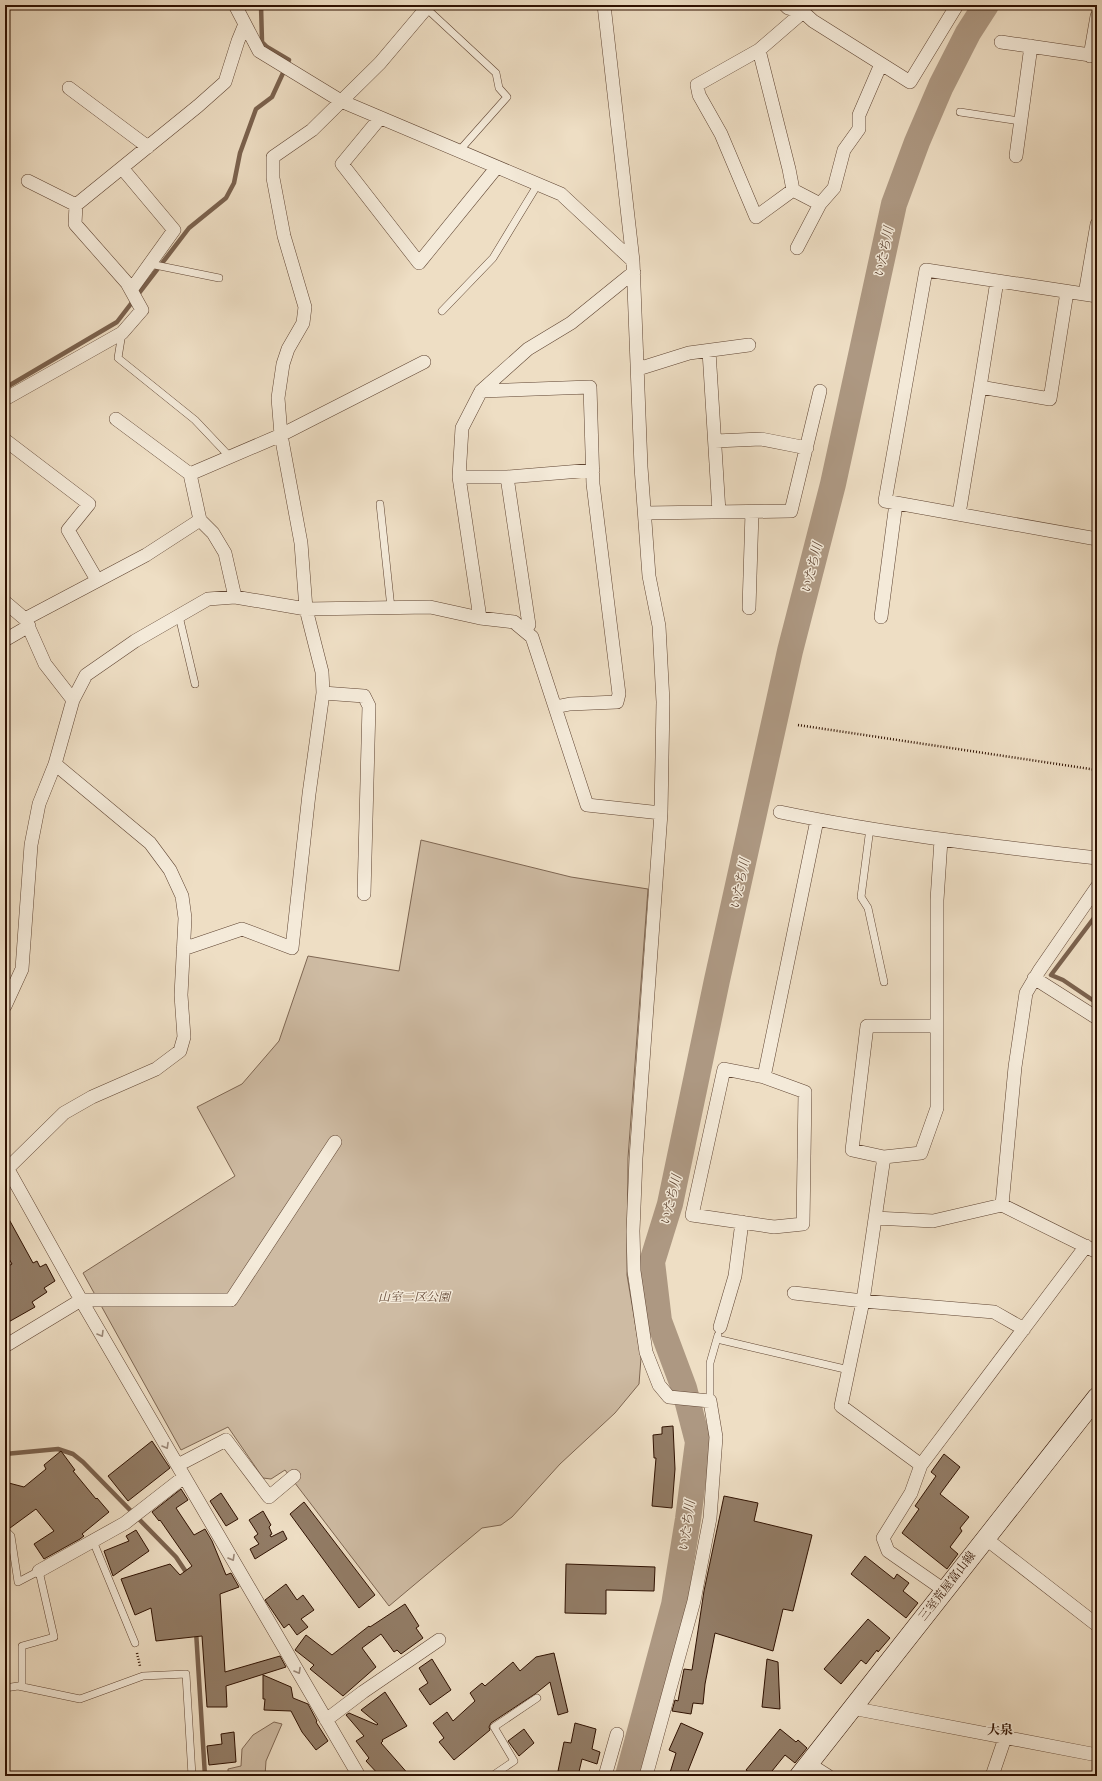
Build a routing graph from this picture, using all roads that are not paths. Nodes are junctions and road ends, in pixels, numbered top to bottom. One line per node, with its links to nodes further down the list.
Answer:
1 (235, 5): 8 (street)
2 (604, 5): 32 (street)
3 (785, 5): 6 (street)
4 (427, 6): 15 (street); 20 (lane)
5 (952, 7): 13 (street)
6 (805, 8): 11 (street); 13 (street)
7 (1097, 16): 12 (street)
8 (245, 24): 15 (street); 19 (street)
9 (1001, 42): 10 (street)
10 (1031, 46): 12 (street); 18 (street)
11 (759, 50): 26 (street); 26 (street)
12 (1094, 56)
13 (881, 64): 27 (street)
14 (69, 88): 19 (street)
15 (340, 101): 17 (street); 49 (street)
16 (960, 112): 18 (lane)
17 (380, 118): 20 (street); 22 (street)
18 (1020, 121): 21 (street)
19 (148, 147): 23 (street)
20 (459, 151): 22 (street)
21 (1016, 156)
22 (497, 167): 25 (street)
23 (122, 168): 28 (street); 31 (street)
24 (28, 180): 28 (street)
25 (538, 184): 32 (street); 38 (lane)
26 (793, 190): 27 (street)
27 (820, 204): 30 (street)
28 (76, 205): 35 (street)
29 (1097, 224): 37 (street)
30 (797, 248)
31 (150, 264): 33 (lane); 35 (street)
32 (634, 267): 43 (street); 45 (street)
33 (219, 278)
34 (997, 281): 36 (street); 44 (street); 58 (street)
35 (131, 290): 39 (street)
36 (1067, 292): 37 (street); 44 (street)
37 (1091, 295)
38 (442, 311)
39 (122, 333): 47 (street); 53 (lane)
40 (749, 345): 41 (street)
41 (709, 351): 43 (street); 51 (street)
42 (424, 362): 49 (street)
43 (638, 369): 60 (street)
44 (980, 387): 63 (street)
45 (481, 391): 54 (street); 56 (street)
46 (820, 391): 52 (street)
47 (5, 399)
48 (116, 419): 55 (street)
49 (280, 435): 53 (street); 71 (street)
50 (5, 440): 66 (street)
51 (714, 441): 52 (street); 61 (street)
52 (807, 448): 62 (street)
53 (230, 457): 55 (street)
54 (593, 470): 57 (street); 81 (street)
55 (190, 474): 64 (street)
56 (459, 477): 57 (street); 74 (street)
57 (507, 477): 76 (street)
58 (896, 503): 63 (street); 73 (street)
59 (380, 504): 69 (lane)
60 (645, 512): 61 (street); 84 (street)
61 (719, 512): 62 (street)
62 (752, 512): 70 (street)
63 (959, 514): 65 (street)
64 (200, 520): 66 (street); 67 (street)
65 (1097, 539)
66 (97, 580): 75 (street)
67 (235, 597): 71 (street); 72 (street)
68 (5, 602): 75 (street)
69 (391, 608): 71 (street); 74 (street)
70 (749, 608)
71 (306, 609): 79 (street)
72 (179, 616): 78 (lane); 80 (street)
73 (881, 617)
74 (480, 618): 76 (street)
75 (27, 622): 77 (street); 80 (street)
76 (525, 631): 81 (street)
77 (5, 640)
78 (196, 684)
79 (323, 694): 90 (street); 91 (street)
80 (73, 700): 82 (street)
81 (555, 707): 84 (street)
82 (55, 764): 91 (street); 94 (street)
83 (780, 812): 85 (street)
84 (661, 813): 113 (street)
85 (817, 820): 86 (street); 97 (street)
86 (870, 828): 87 (street); 93 (lane)
87 (941, 840): 88 (street); 96 (street)
88 (1097, 858)
89 (1097, 887): 92 (street)
90 (364, 894)
91 (183, 949): 100 (street)
92 (1034, 978): 95 (street); 101 (street)
93 (884, 982)
94 (5, 1006)
95 (1097, 1018)
96 (937, 1026): 99 (street); 99 (street)
97 (764, 1077): 103 (street); 103 (street)
98 (335, 1142): 106 (street)
99 (884, 1157): 102 (street)
100 (6, 1166): 106 (street)
101 (1002, 1205): 102 (street); 104 (street)
102 (875, 1218): 107 (street)
103 (742, 1222): 109 (street)
104 (1091, 1249): 108 (street)
105 (794, 1293): 107 (street)
106 (81, 1300): 110 (street); 114 (street, one-way to 114)
107 (863, 1301): 108 (street); 111 (street)
108 (1024, 1329): 115 (street)
109 (718, 1333): 111 (lane); 113 (lane)
110 (5, 1346)
111 (849, 1370): 115 (street)
112 (1097, 1397): 119 (main road, 三室荒屋富山線)
113 (710, 1401): 139 (street)
114 (178, 1465): 116 (street); 117 (street)
115 (921, 1465): 122 (street)
116 (294, 1476)
117 (184, 1477): 120 (street); 130 (street, one-way to 130)
118 (5, 1530): 121 (lane)
119 (985, 1538): 122 (main road, 三室荒屋富山線); 123 (street)
120 (93, 1540): 121 (street); 125 (lane)
121 (39, 1571): 126 (lane)
122 (944, 1590): 129 (main road, 三室荒屋富山線)
123 (1097, 1625)
124 (439, 1640): 130 (street)
125 (135, 1643)
126 (22, 1687): 127 (lane); 135 (lane)
127 (5, 1688)
128 (537, 1698): 137 (lane)
129 (852, 1708): 132 (street); 134 (main road, 三室荒屋富山線)
130 (326, 1720): 136 (street)
131 (617, 1734): 138 (street)
132 (1005, 1738): 133 (street); 141 (street)
133 (1097, 1755)
134 (804, 1770): 140 (street)
135 (192, 1776)
136 (359, 1776)
137 (492, 1776)
138 (605, 1776)
139 (646, 1776)
140 (828, 1776)
141 (992, 1776)

